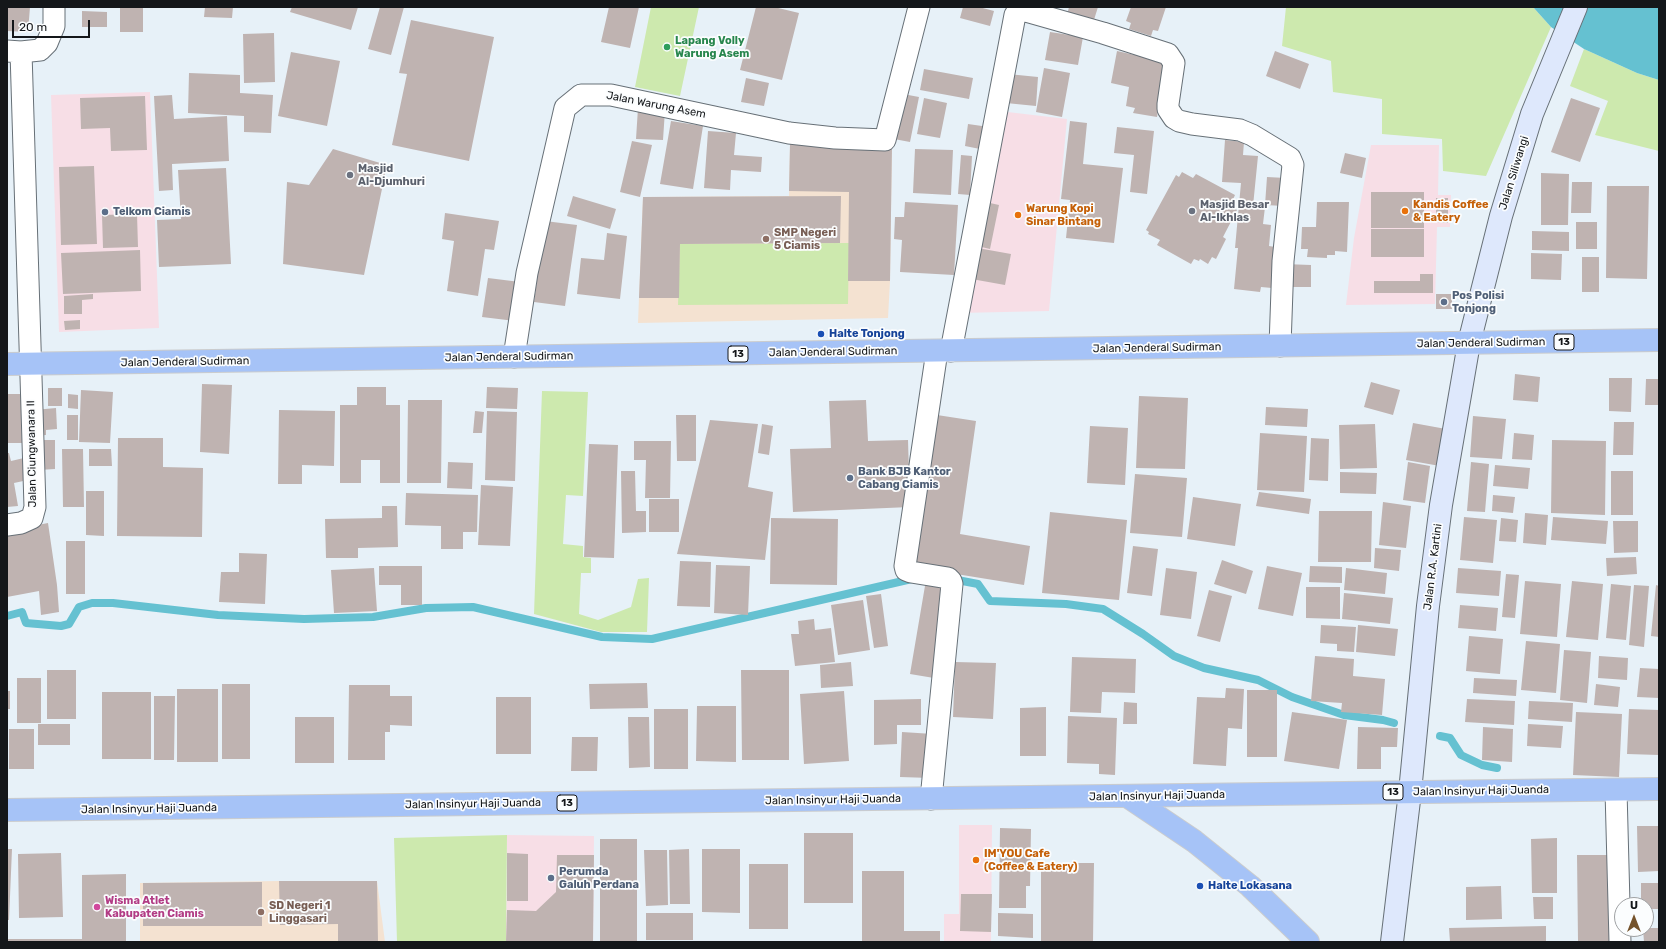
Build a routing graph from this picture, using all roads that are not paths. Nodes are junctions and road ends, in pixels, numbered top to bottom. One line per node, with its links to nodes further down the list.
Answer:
1 (54, 7): 5 (street)
2 (919, 7): 10 (street, Jalan Warung Asem)
3 (1021, 7): 8 (street); 9 (street)
4 (1576, 7): 7 (main road, Jalan Siliwangi)
5 (14, 51): 12 (street)
6 (1659, 340): 7 (highway, Jalan Jenderal Sudirman / 13)
7 (1469, 343): 8 (highway, Jalan Jenderal Sudirman / 13); 16 (main road, Jalan R.A. Kartini)
8 (1280, 346): 9 (highway, Jalan Jenderal Sudirman / 13)
9 (944, 351): 10 (highway, Jalan Jenderal Sudirman / 13); 18 (street)
10 (514, 357): 12 (highway, Jalan Jenderal Sudirman / 13)
11 (7, 364): 12 (highway, Jalan Jenderal Sudirman / 13)
12 (30, 364): 13 (street, Jalan Ciungwanara II)
13 (7, 525)
14 (1659, 789): 15 (highway, Jalan Insinyur Haji Juanda / 13)
15 (1616, 790): 16 (highway, Jalan Insinyur Haji Juanda / 13); 22 (street)
16 (1410, 792): 17 (highway, Jalan Insinyur Haji Juanda / 13); 21 (main road, Jalan R.A. Kartini)
17 (1127, 796): 18 (highway, Jalan Insinyur Haji Juanda / 13); 20 (highway)
18 (931, 799): 19 (highway, Jalan Insinyur Haji Juanda / 13)
19 (7, 810)
20 (1308, 942)
21 (1392, 942)
22 (1620, 942)

